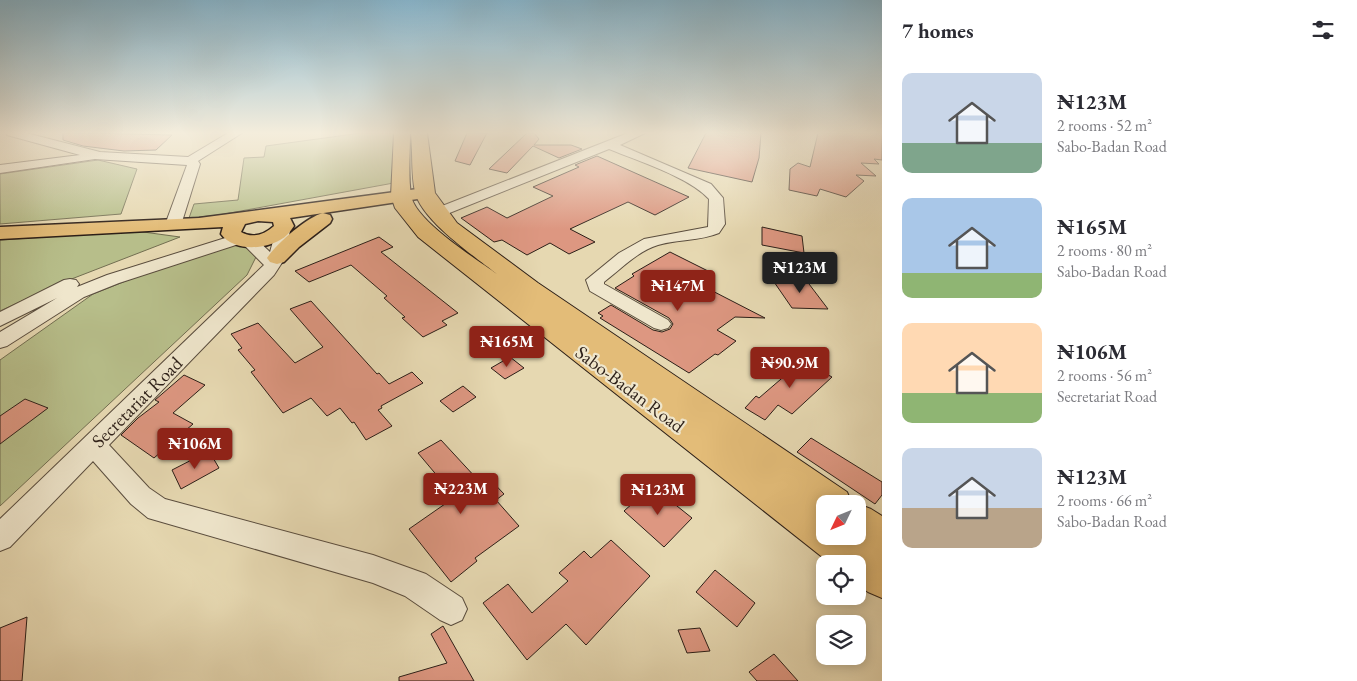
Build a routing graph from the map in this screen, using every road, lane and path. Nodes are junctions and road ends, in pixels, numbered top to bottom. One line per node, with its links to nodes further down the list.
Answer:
1 (30, 165): 7 (street)
2 (194, 165): 11 (street)
3 (410, 165): 8 (highway)
4 (419, 165): 8 (highway)
5 (545, 165): 8 (street)
6 (657, 165): 18 (street)
7 (0, 169)
8 (420, 203): 9 (main road); 10 (main road); 20 (highway, Sabo-Badan Road)
9 (323, 219): 10 (main road); 16 (main road)
10 (279, 223): 14 (main road); 14 (main road); 16 (street)
11 (173, 225): 12 (main road); 14 (main road)
12 (0, 233)
13 (206, 234): 14 (main road); 15 (main road); 17 (street)
14 (239, 234): 16 (street); 19 (street)
15 (0, 238)
16 (275, 261): 21 (street, Secretariat Road)
17 (0, 320)
18 (662, 324)
19 (0, 341)
20 (606, 357): 22 (highway, Sabo-Badan Road); 24 (highway, Sabo-Badan Road)
21 (94, 445): 25 (street, Secretariat Road); 29 (street)
22 (820, 495)
23 (866, 527): 26 (highway)
24 (816, 528)
25 (0, 538)
26 (882, 539)
27 (838, 545): 28 (highway, Sabo-Badan Road)
28 (882, 578)
29 (451, 609)

